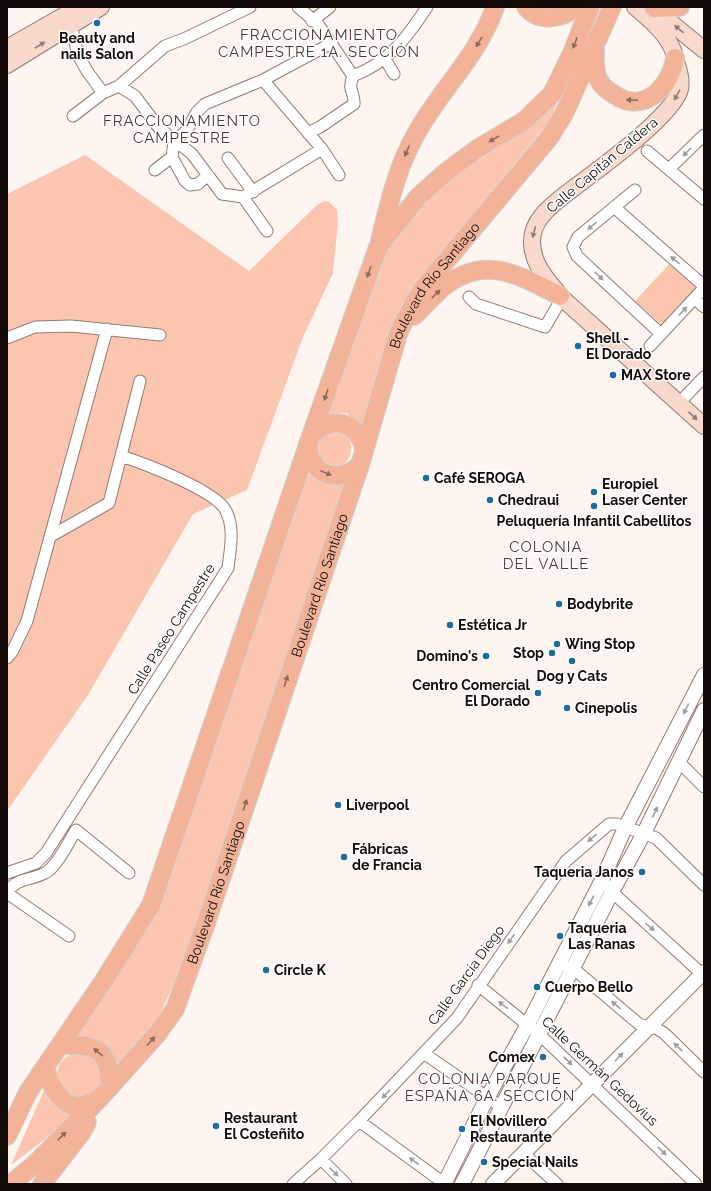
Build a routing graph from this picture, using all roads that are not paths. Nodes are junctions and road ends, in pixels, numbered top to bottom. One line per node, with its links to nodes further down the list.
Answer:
1 (101, 7): 13 (main road)
2 (250, 7): 25 (street)
3 (298, 7): 14 (street)
4 (330, 7): 14 (street)
5 (427, 7): 20 (street)
6 (495, 7): 45 (main road, one-way to 45)
7 (526, 7): 8 (main road)
8 (576, 7)
9 (590, 7): 45 (main road, one-way to 45)
10 (612, 7): 15 (main road, Boulevard Río Santiago)
11 (680, 7): 12 (main road)
12 (646, 9): 18 (main road, one-way to 12); 19 (main road, Calle Capitán Caldera)
13 (73, 15): 17 (main road); 21 (main road, one-way to 13); 26 (street)
14 (312, 21): 16 (street)
15 (595, 42): 19 (main road, one-way to 15); 52 (main road, Boulevard Río Santiago)
16 (332, 43): 23 (street); 24 (street)
17 (7, 48)
18 (704, 50)
19 (675, 58): 48 (main road, Calle Capitán Caldera, one-way to 48)
20 (385, 59): 22 (street); 23 (street)
21 (7, 65)
22 (394, 74)
23 (353, 76): 28 (street)
24 (263, 80): 28 (street); 30 (street)
25 (119, 86): 26 (street); 30 (street)
26 (103, 93): 27 (street)
27 (73, 116)
28 (308, 133): 31 (street)
29 (704, 135): 35 (street, one-way to 35)
30 (174, 142): 33 (street); 37 (street)
31 (322, 149): 38 (street); 40 (street)
32 (647, 151): 35 (street)
33 (172, 156): 36 (street); 37 (street)
34 (228, 158): 40 (street)
35 (669, 169): 42 (street)
36 (155, 170)
37 (208, 175): 41 (street)
38 (339, 175)
39 (635, 190): 43 (street)
40 (253, 192): 41 (street)
41 (243, 197): 44 (street)
42 (704, 199)
43 (614, 207): 46 (street, one-way to 43); 53 (street, one-way to 53)
44 (267, 231)
45 (378, 247): 61 (main road, one-way to 61)
46 (704, 287): 49 (street)
47 (469, 297): 48 (street)
48 (561, 297): 52 (main road, one-way to 48); 59 (main road, Calle Capitán Caldera)
49 (695, 299): 50 (street); 53 (street, one-way to 49)
50 (704, 307)
51 (107, 329): 54 (street); 55 (street); 64 (street)
52 (399, 331): 63 (main road, Boulevard Río Santiago)
53 (661, 334): 56 (street)
54 (160, 335)
55 (7, 338)
56 (650, 346)
57 (704, 377): 59 (street)
58 (140, 381): 62 (street)
59 (679, 403): 60 (main road, Calle Capitán Caldera, one-way to 60)
60 (704, 426)
61 (310, 440): 63 (main road); 63 (main road, one-way to 63); 86 (main road)
62 (121, 456): 64 (street); 72 (street, Calle Paseo Campestre)
63 (362, 457): 92 (main road, Boulevard Río Santiago, one-way to 63)
64 (51, 536): 65 (street)
65 (7, 658)
66 (704, 675): 70 (street, one-way to 70)
67 (704, 710): 68 (street)
68 (679, 762): 69 (street); 71 (street, one-way to 68)
69 (704, 787)
70 (625, 828): 71 (street); 74 (street); 82 (street, Calle García Diego, one-way to 82)
71 (644, 833): 75 (street); 76 (street)
72 (7, 873)
73 (129, 873): 77 (street)
74 (602, 880): 76 (street); 79 (street, one-way to 79)
75 (704, 885)
76 (612, 892): 80 (street); 81 (street, one-way to 81)
77 (7, 893): 78 (street)
78 (69, 936)
79 (558, 964): 80 (street); 83 (street)
80 (574, 969): 84 (street, one-way to 80); 85 (street)
81 (703, 973): 84 (street)
82 (478, 985): 83 (street, Calle Germán Gedovius, one-way to 82); 87 (street, Calle García Diego)
83 (528, 1024): 85 (street, Calle Germán Gedovius); 93 (street)
84 (648, 1027): 89 (street, one-way to 84); 90 (street, one-way to 84)
85 (540, 1035): 90 (street, Calle Germán Gedovius, one-way to 90); 94 (street)
86 (62, 1045): 88 (main road); 92 (main road, one-way to 86)
87 (425, 1054): 93 (street); 96 (street, Calle García Diego, one-way to 96)
88 (45, 1068): 91 (main road); 92 (main road)
89 (704, 1072)
90 (592, 1084): 98 (street); 110 (street, Calle Germán Gedovius, one-way to 110)
91 (28, 1092): 95 (main road); 97 (main road)
92 (105, 1092): 100 (main road, Boulevard Río Santiago, one-way to 92); 104 (main road)
93 (487, 1098): 94 (street); 107 (street)
94 (501, 1107): 101 (street)
95 (7, 1109)
96 (359, 1121): 99 (street, Calle García Diego); 107 (street, one-way to 96)
97 (7, 1136)
98 (523, 1153): 108 (street); 109 (street)
99 (321, 1159): 105 (street, Calle García Diego); 106 (street, one-way to 106)
100 (35, 1164): 102 (main road, Boulevard Río Santiago); 103 (main road, Boulevard Río Santiago)
101 (467, 1182)
102 (11, 1184)
103 (25, 1184)
104 (42, 1184)
105 (293, 1184)
106 (346, 1184)
107 (445, 1184)
108 (493, 1184)
109 (557, 1184)
110 (696, 1184)

